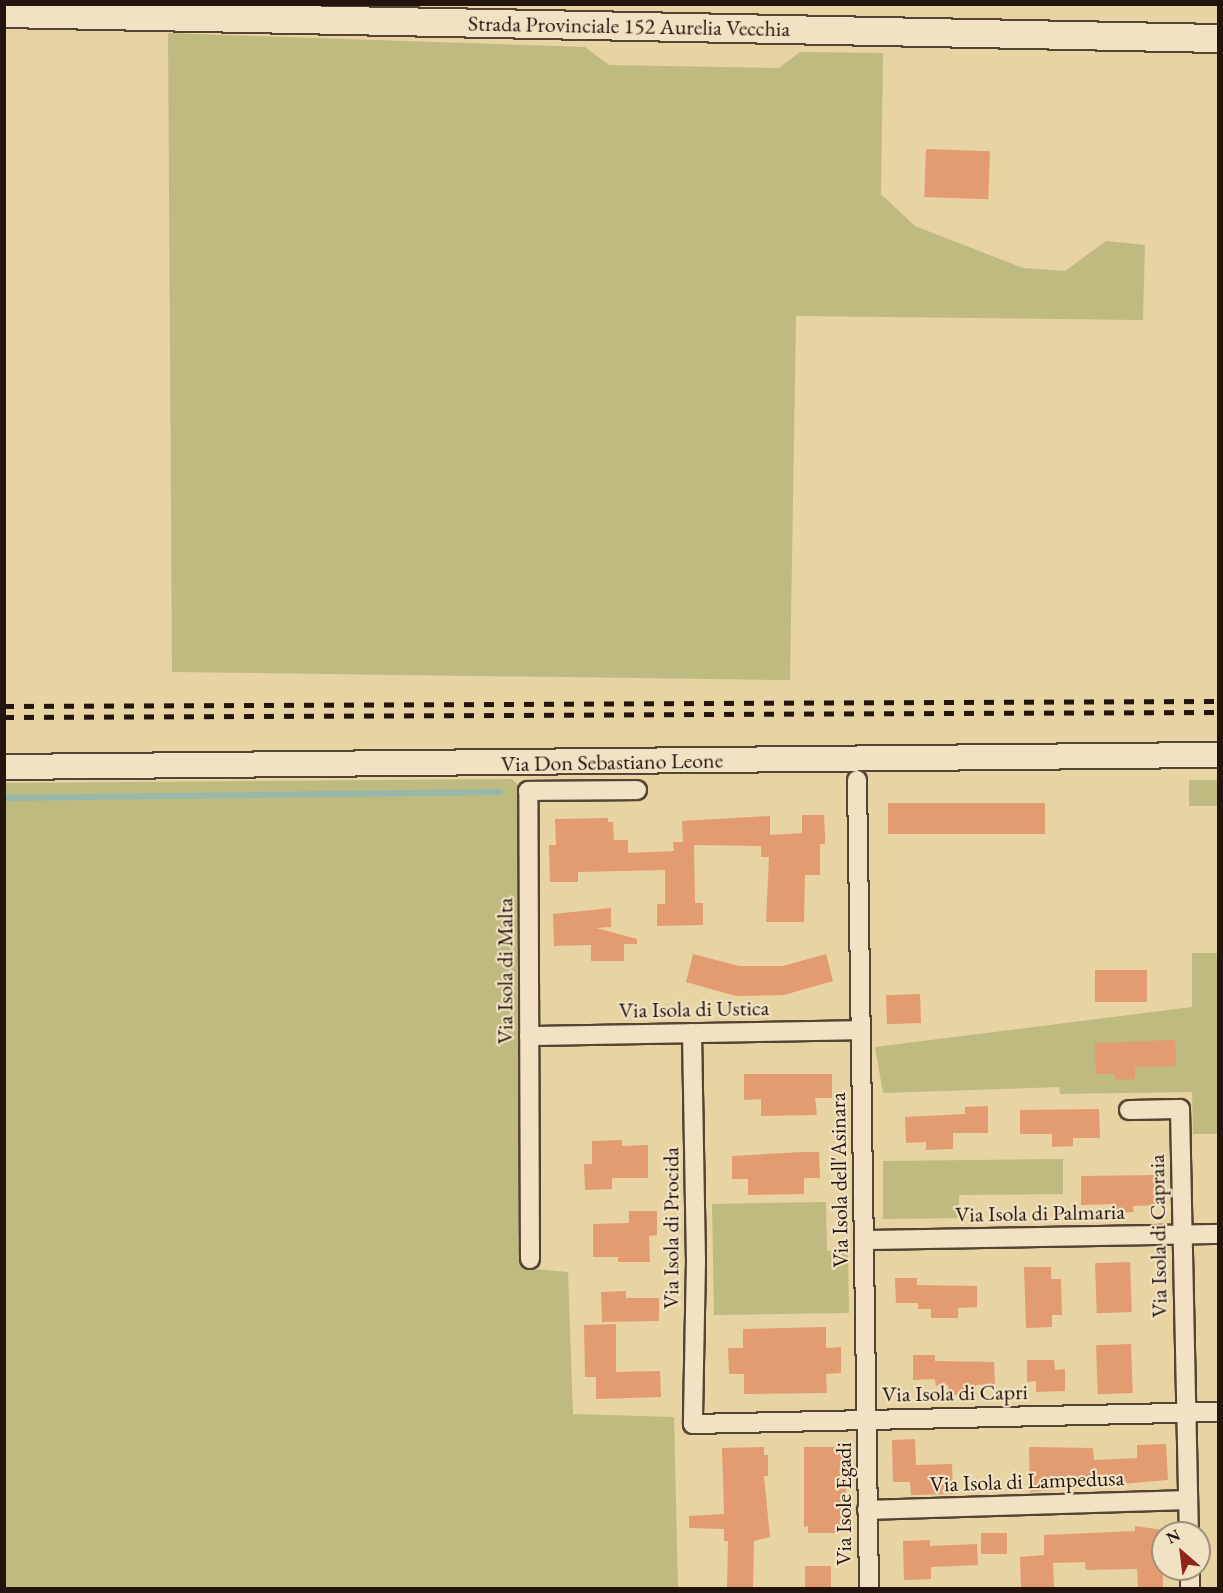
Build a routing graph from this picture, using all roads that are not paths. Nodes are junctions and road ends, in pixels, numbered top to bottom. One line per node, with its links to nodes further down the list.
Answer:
1 (4, 13): 2 (main road, Strada Provinciale 152 Aurelia Vecchia)
2 (1218, 38)
3 (1218, 755): 4 (street, Via Don Sebastiano Leone)
4 (4, 767)
5 (857, 780): 7 (street, Via Isola dell'Asinara)
6 (637, 790): 9 (street, Via Isola di Malta)
7 (860, 1030): 8 (street, Via Isola di Ustica); 13 (street, Via Isola dell'Asinara)
8 (692, 1033): 9 (street, Via Isola di Ustica); 18 (street, Via Isola di Procida)
9 (529, 1036): 14 (street, Via Isola di Malta)
10 (1129, 1110): 11 (street, Via Isola di Capraia)
11 (1181, 1234): 12 (street, Via Isola di Palmaria); 13 (street, Via Isola di Palmaria); 16 (street, Via Isola di Capraia)
12 (1218, 1234)
13 (864, 1240): 17 (street, Via Isola dell'Asinara)
14 (530, 1259)
15 (1218, 1412): 16 (street, Via Isola di Capri)
16 (1185, 1413): 17 (street, Via Isola di Capri); 19 (street, Via Isola di Capraia)
17 (867, 1419): 18 (street, Via Isola di Capri); 20 (street, Via Isole Egadi)
18 (693, 1424)
19 (1188, 1500): 20 (street, Via Isola di Lampedusa); 21 (street, Via Isola di Capraia)
20 (867, 1510): 22 (street, Via Isole Egadi)
21 (1189, 1521)
22 (869, 1588)

